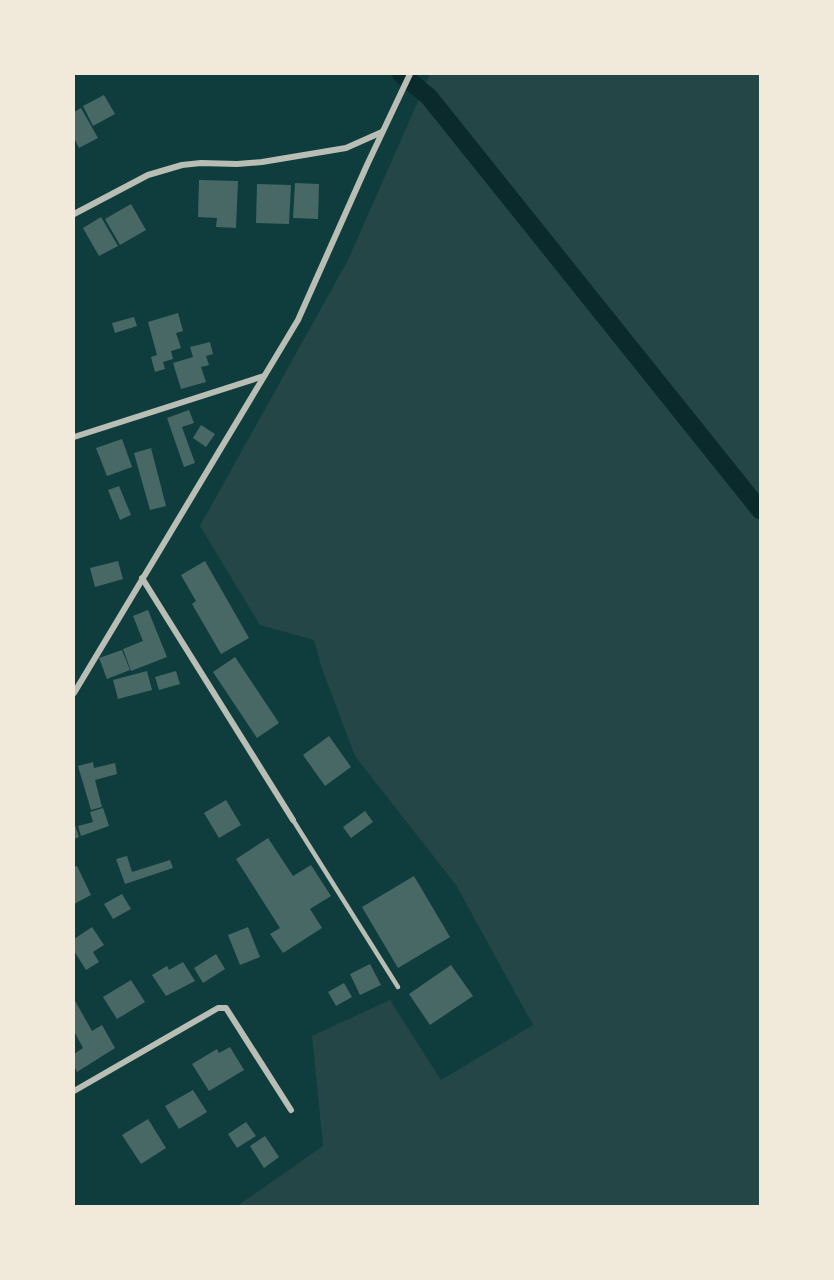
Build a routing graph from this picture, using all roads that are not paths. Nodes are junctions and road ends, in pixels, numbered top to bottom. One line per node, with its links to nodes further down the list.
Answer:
1 (410, 74): 2 (street)
2 (383, 132): 3 (street); 4 (street)
3 (74, 214)
4 (264, 376): 5 (street); 6 (street)
5 (74, 437)
6 (142, 579): 7 (street); 8 (street)
7 (74, 693)
8 (293, 820): 9 (lane)
9 (398, 987)
10 (74, 1090): 11 (street)
11 (291, 1110)

